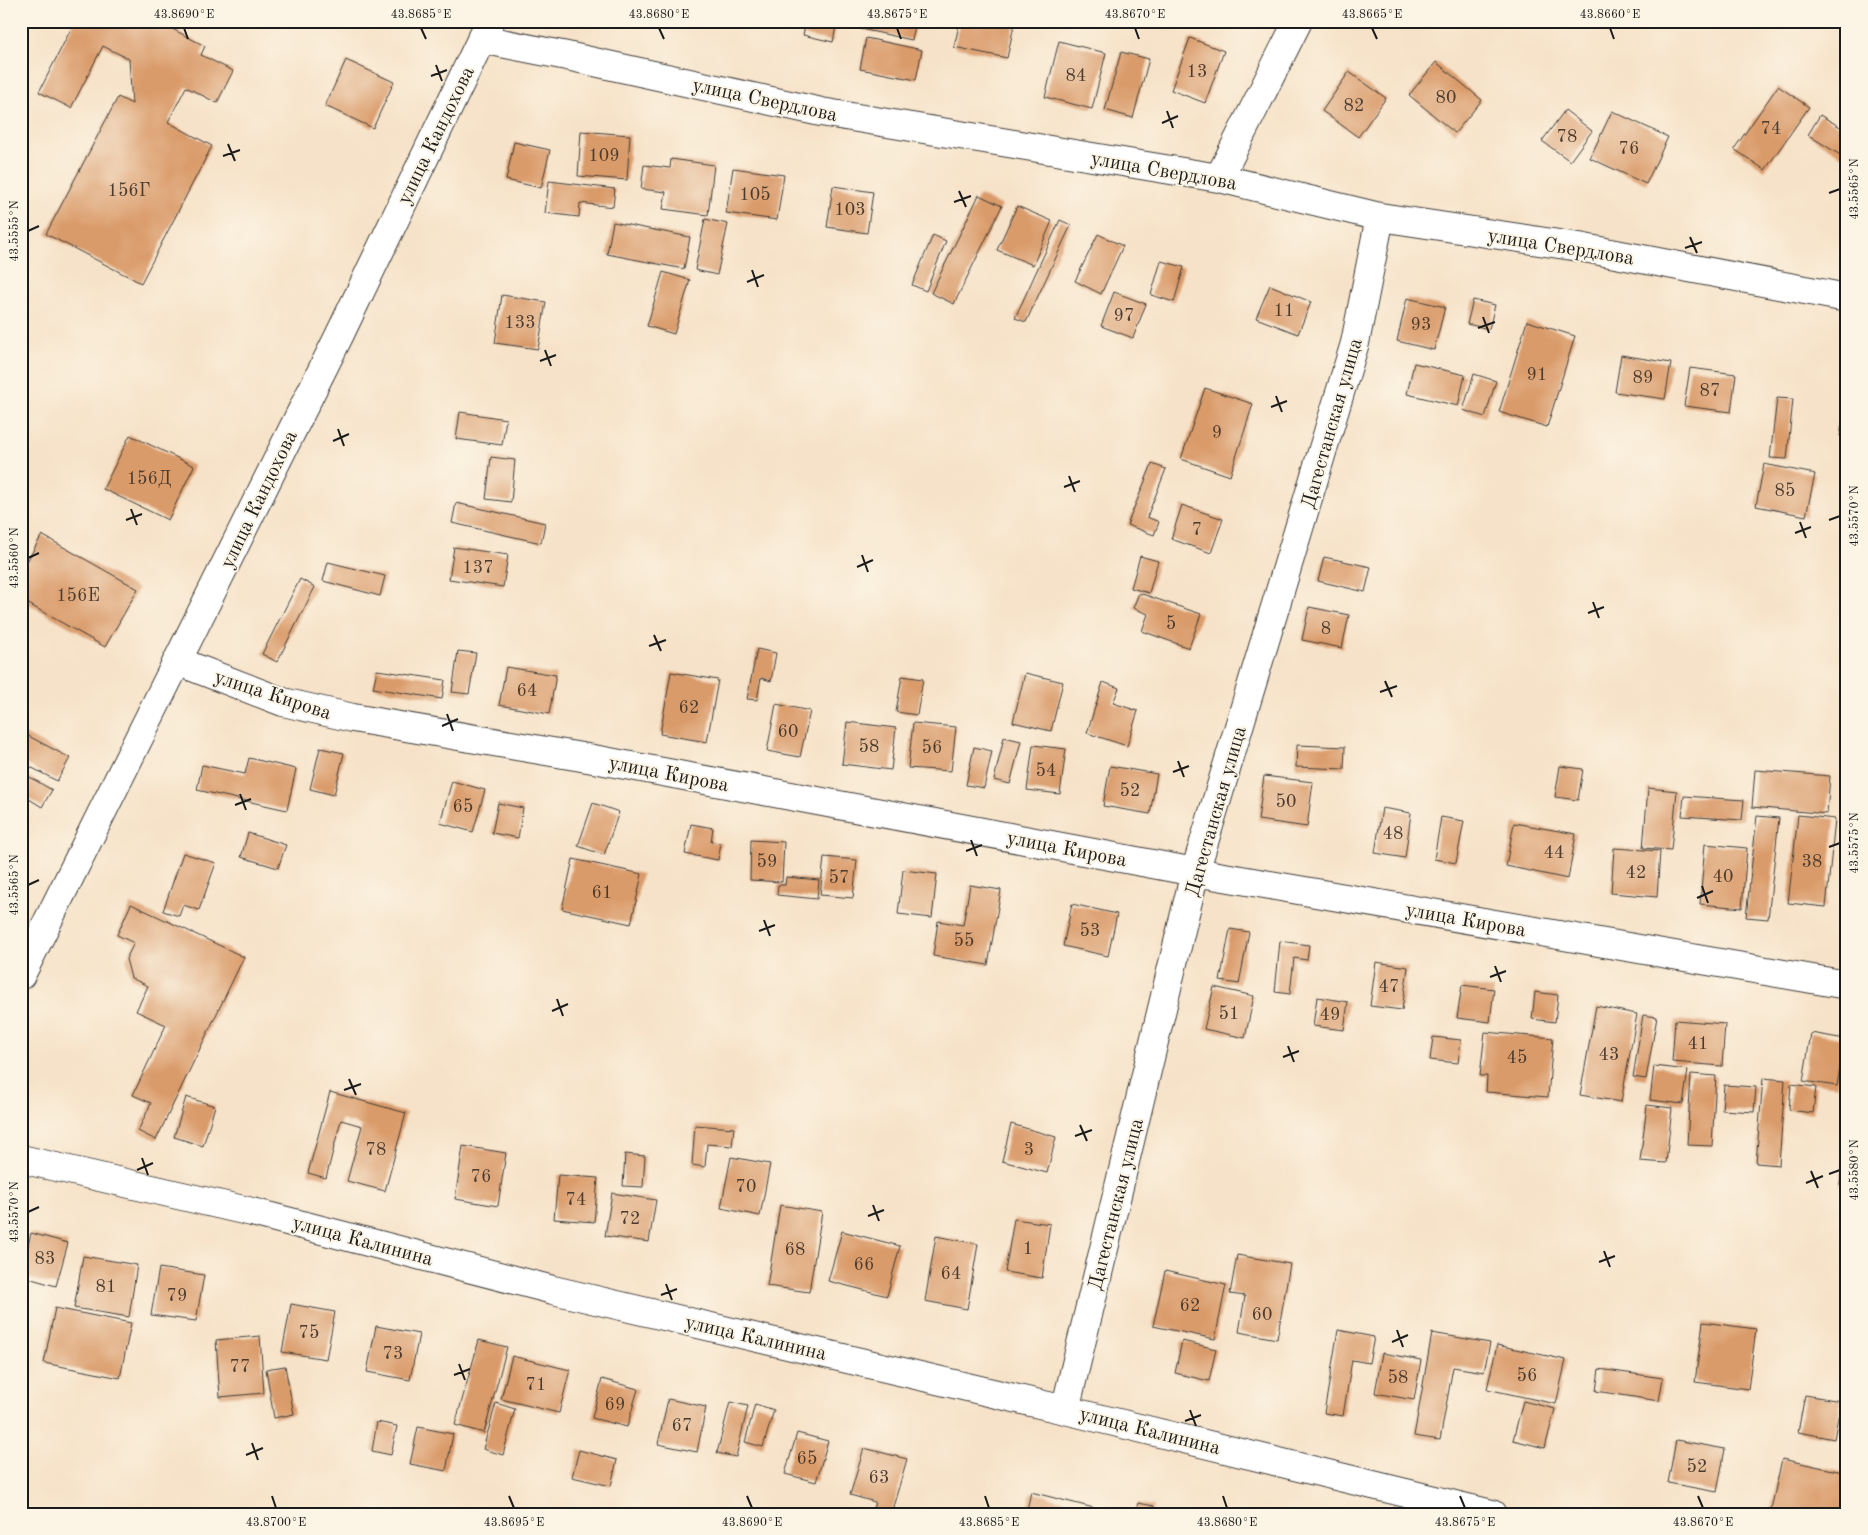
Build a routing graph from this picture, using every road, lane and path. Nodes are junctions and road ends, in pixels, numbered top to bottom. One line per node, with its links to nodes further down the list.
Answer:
1 (1298, 21): 3 (street)
2 (485, 30): 3 (street, улица Свердлова); 6 (street, улица Кандохова)
3 (1219, 178): 4 (street, улица Свердлова)
4 (1380, 217): 5 (street, улица Свердлова); 7 (street, Дагестанская улица)
5 (1847, 298)
6 (177, 661): 7 (street, улица Кирова); 8 (street, улица Кандохова)
7 (1195, 872): 9 (street, улица Кирова); 11 (street, Дагестанская улица)
8 (21, 975)
9 (1847, 985)
10 (21, 1158): 11 (street, улица Калинина)
11 (1065, 1410): 12 (street, улица Калинина)
12 (1492, 1514)

